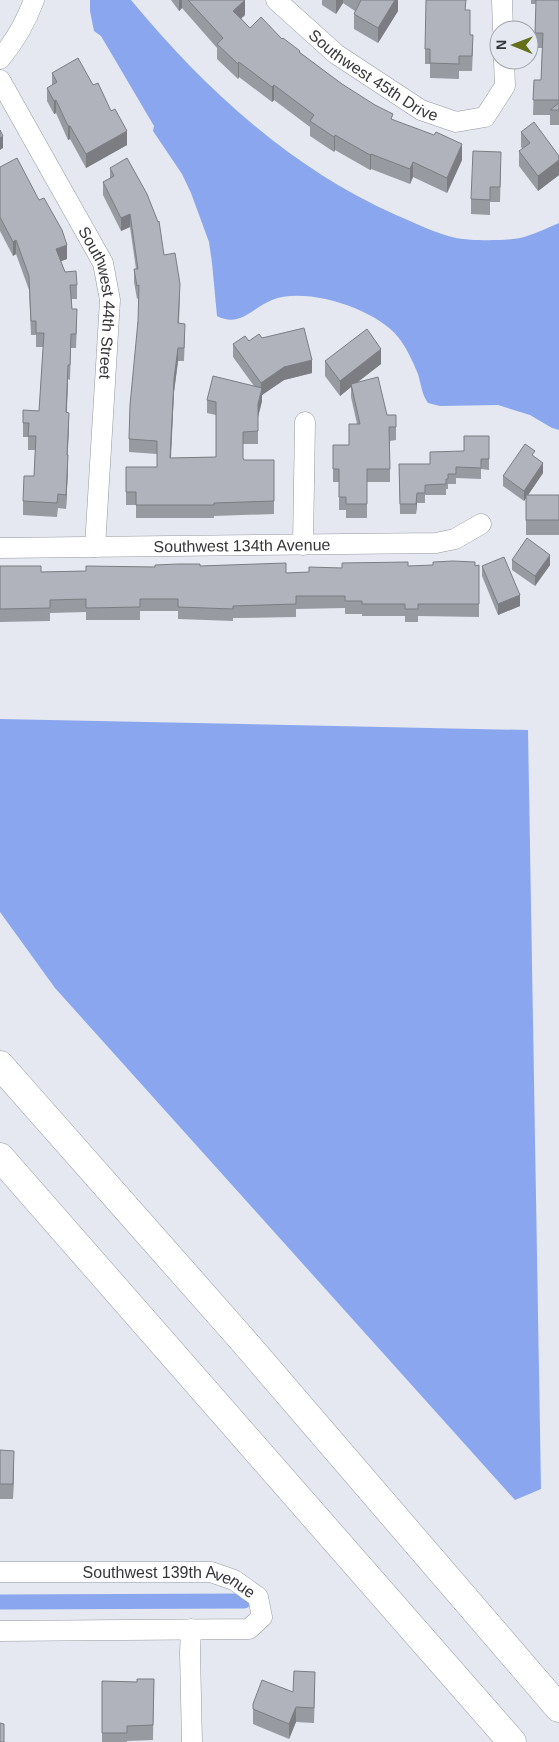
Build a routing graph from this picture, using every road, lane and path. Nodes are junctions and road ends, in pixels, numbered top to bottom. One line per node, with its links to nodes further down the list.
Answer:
1 (34, 0): 5 (street)
2 (276, 0): 6 (street, Southwest 45th Drive)
3 (502, 0): 4 (street)
4 (503, 20)
5 (0, 59)
6 (504, 70)
7 (0, 80): 11 (street, Southwest 44th Street)
8 (305, 422): 10 (street)
9 (482, 524): 10 (street, Southwest 134th Avenue)
10 (303, 545): 11 (street, Southwest 134th Avenue)
11 (94, 547): 12 (street, Southwest 134th Avenue)
12 (0, 548)
13 (0, 1066): 18 (highway)
14 (0, 1156): 20 (highway)
15 (0, 1572): 16 (street, Southwest 139th Avenue)
16 (192, 1629): 17 (street, Southwest 139th Avenue); 19 (street)
17 (0, 1631)
18 (559, 1708)
19 (192, 1742)
20 (512, 1742)

